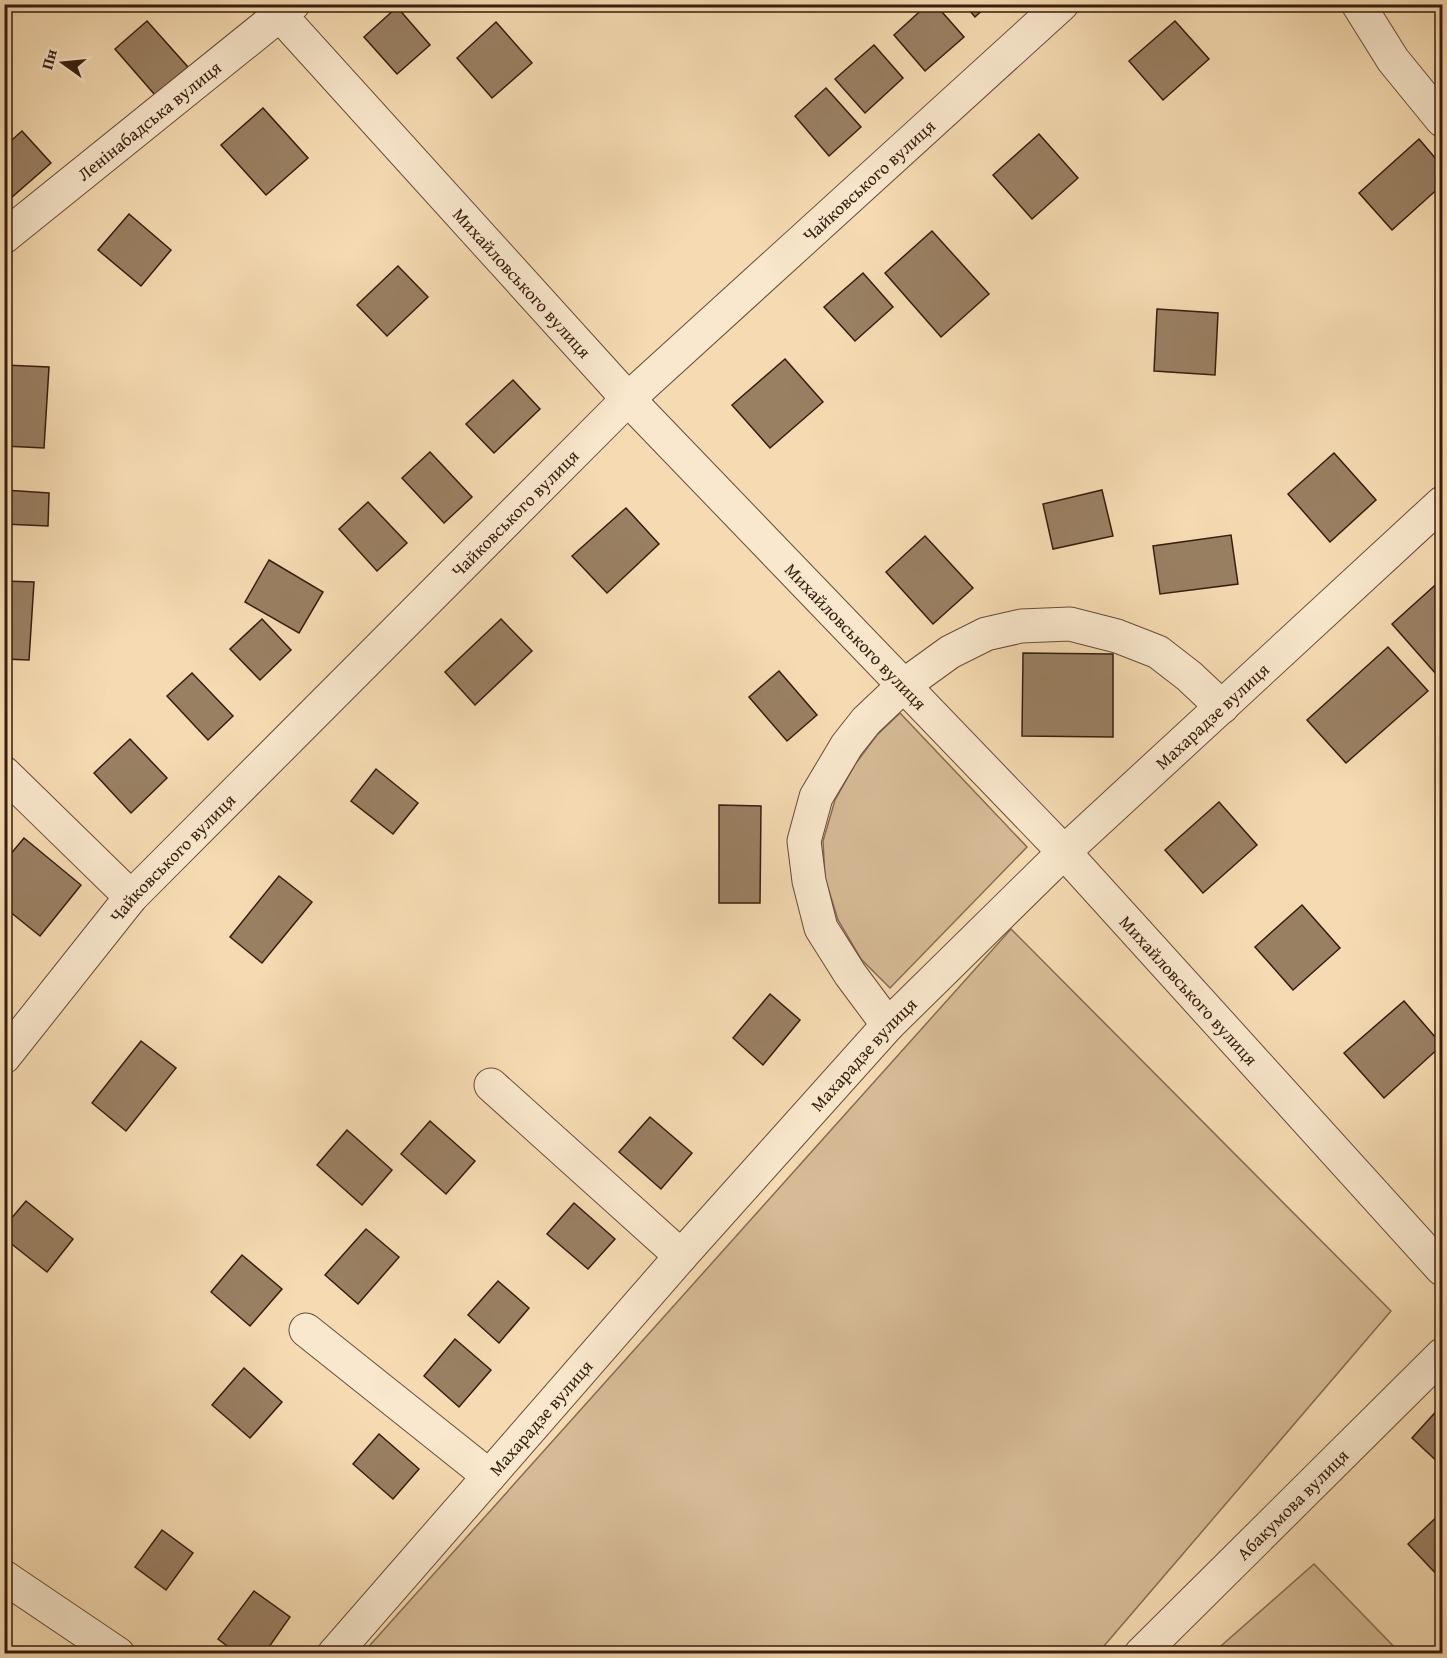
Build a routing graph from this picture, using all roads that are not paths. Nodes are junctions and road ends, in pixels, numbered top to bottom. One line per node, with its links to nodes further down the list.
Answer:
1 (1062, 4): 6 (street, Чайковського вулиця)
2 (1358, 4): 4 (street)
3 (281, 8): 5 (street, Ленінабадська вулиця); 6 (street, Михайловського вулиця)
4 (1443, 120)
5 (4, 237)
6 (628, 399): 8 (street, Михайловського вулиця); 12 (street, Чайковського вулиця)
7 (1443, 503): 9 (street, Махарадзе вулиця)
8 (903, 686): 9 (street); 11 (street, Михайловського вулиця); 13 (street)
9 (1222, 707): 11 (street, Махарадзе вулиця)
10 (4, 773): 12 (street)
11 (1064, 852): 13 (street, Махарадзе вулиця); 17 (street, Михайловського вулиця)
12 (131, 897): 14 (street, Чайковського вулиця)
13 (888, 1025): 16 (street, Махарадзе вулиця)
14 (4, 1057)
15 (491, 1085): 16 (street)
16 (681, 1256): 20 (street, Махарадзе вулиця)
17 (1443, 1269)
18 (306, 1330): 20 (street)
19 (1443, 1355): 24 (street, Абакумова вулиця)
20 (489, 1476): 23 (street, Махарадзе вулиця)
21 (4, 1576): 22 (street)
22 (118, 1653)
23 (334, 1653)
24 (1141, 1653)

